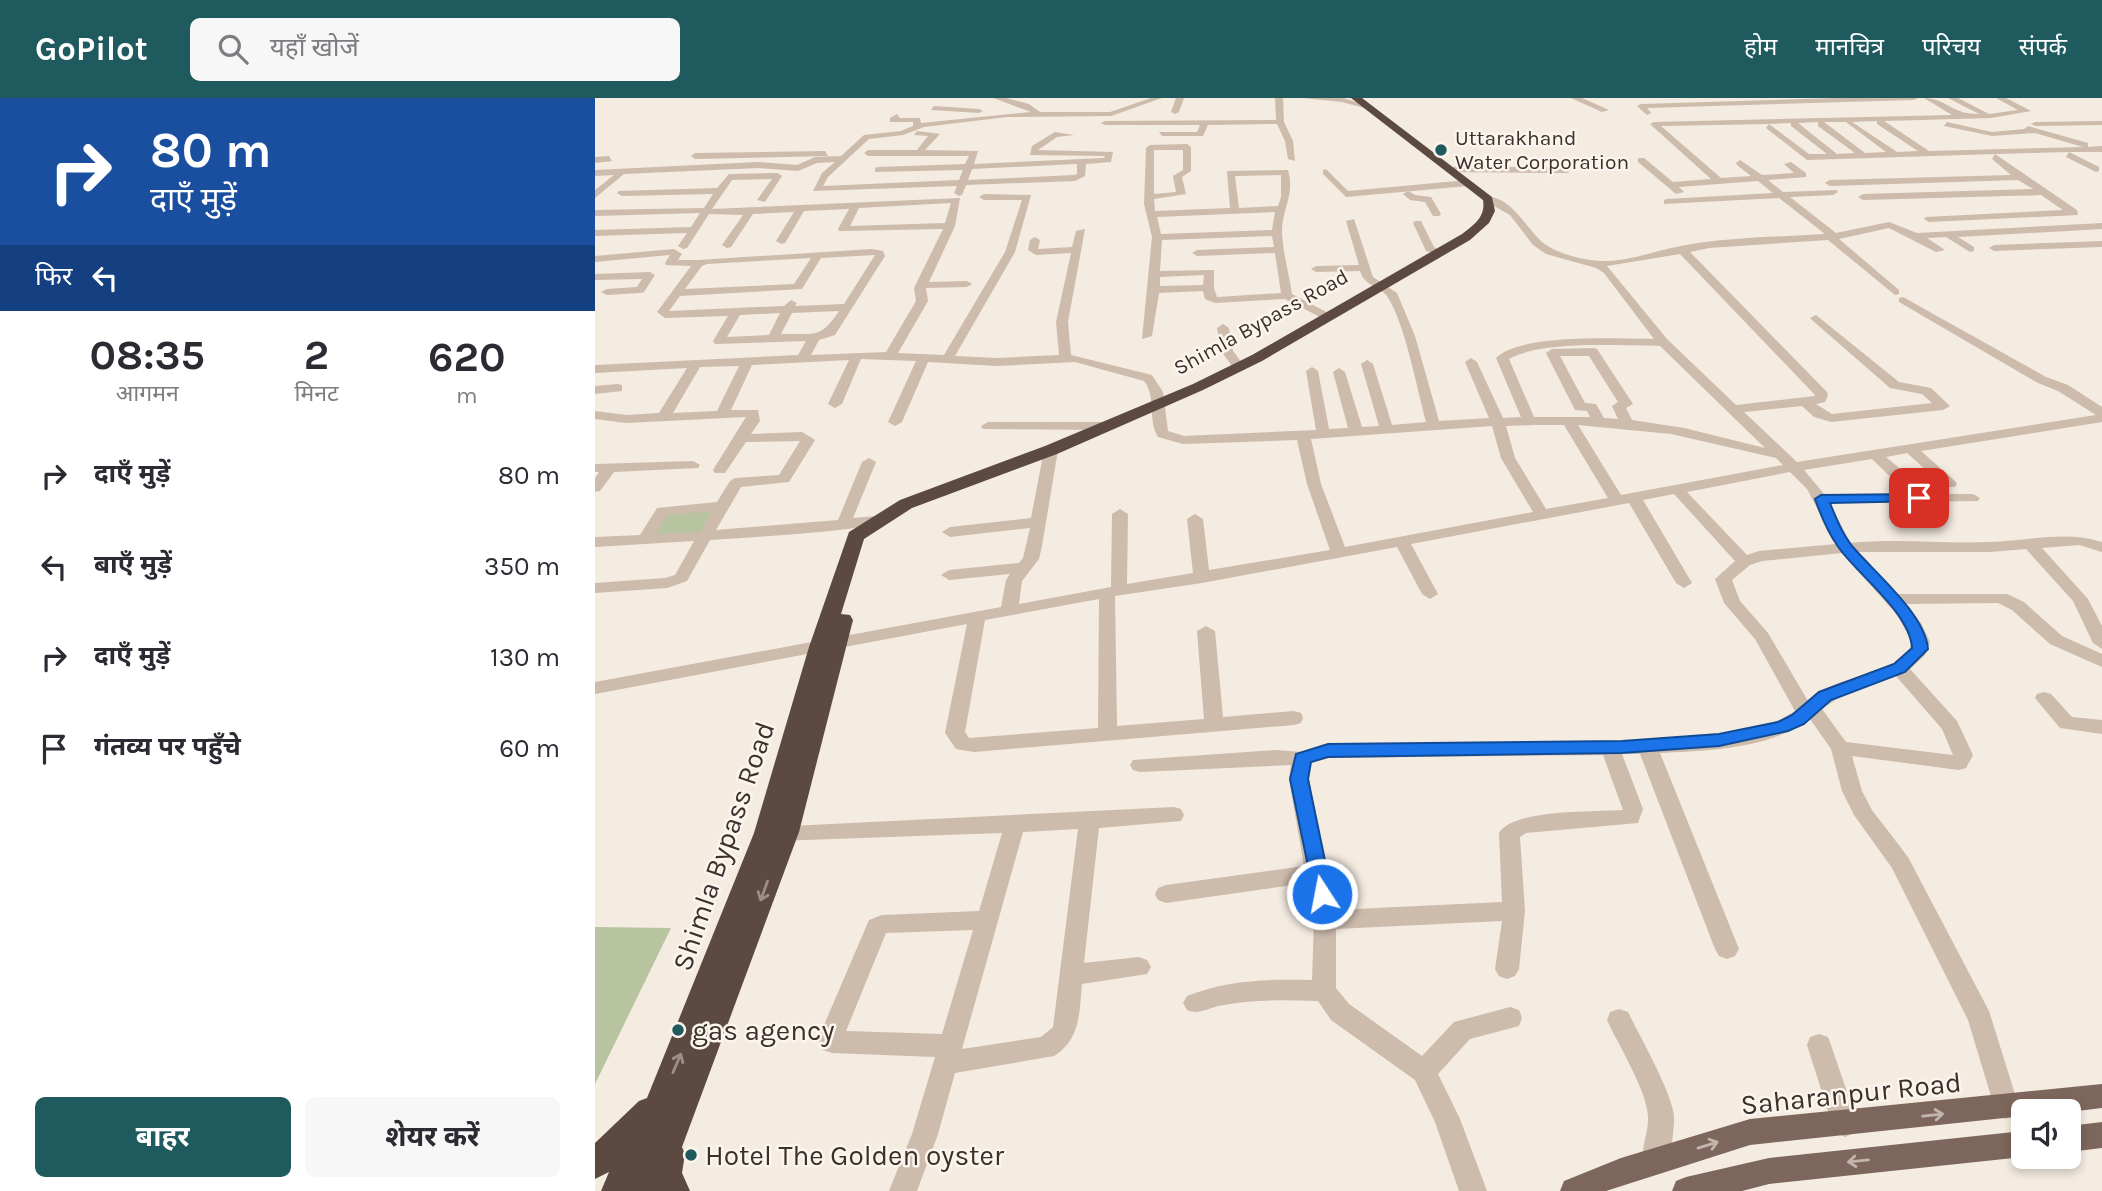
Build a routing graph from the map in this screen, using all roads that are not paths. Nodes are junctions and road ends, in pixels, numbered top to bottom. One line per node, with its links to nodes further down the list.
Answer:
1 (997, 98): 14 (street)
2 (1036, 98): 14 (street)
3 (1158, 98): 24 (street)
4 (1180, 98): 19 (street)
5 (1279, 98): 33 (street)
6 (1307, 98): 15 (street)
7 (1575, 98): 18 (street)
8 (1631, 98): 13 (street)
9 (1914, 98): 16 (street)
10 (1928, 98): 28 (street)
11 (1952, 98): 26 (street)
12 (2000, 98): 26 (street)
13 (1661, 101): 16 (street); 20 (street); 29 (street)
14 (1014, 102): 23 (street)
15 (1362, 103): 82 (highway)
16 (1688, 103): 27 (street)
17 (934, 108): 22 (street)
18 (1605, 110)
19 (1175, 112)
20 (1647, 113)
21 (1007, 115): 22 (street); 40 (street); 41 (street)
22 (1023, 115): 23 (street)
23 (1040, 115): 24 (street)
24 (1095, 115): 37 (street)
25 (897, 116): 41 (street)
26 (1990, 116): 28 (street); 42 (street)
27 (1754, 117)
28 (1962, 117): 91 (street)
29 (1737, 119)
30 (1176, 122): 31 (street); 37 (street); 47 (street)
31 (1205, 122): 32 (street); 47 (street)
32 (1244, 122): 33 (street); 44 (street)
33 (1280, 122): 70 (street)
34 (1880, 122): 35 (street); 48 (street); 62 (street)
35 (1849, 123): 39 (street); 53 (street)
36 (2102, 123): 42 (street)
37 (1111, 124): 45 (street)
38 (1794, 124): 39 (street); 67 (street); 67 (street)
39 (1821, 124): 54 (street)
40 (1033, 126)
41 (917, 127): 43 (street)
42 (2019, 128): 48 (street); 55 (street); 56 (street)
43 (906, 132): 60 (street); 65 (street)
44 (1241, 133)
45 (1097, 134)
46 (1146, 134): 47 (street)
47 (1173, 134)
48 (1992, 134): 57 (street)
49 (1070, 135): 50 (street)
50 (1050, 139): 52 (street); 68 (street)
51 (949, 140): 59 (street)
52 (1084, 141)
53 (1886, 148): 54 (street); 61 (street)
54 (1855, 149): 66 (street)
55 (2054, 150): 56 (street); 57 (street)
56 (2101, 151): 63 (street)
57 (2021, 152): 62 (street)
58 (868, 153): 60 (street)
59 (944, 153): 60 (street); 79 (street)
60 (919, 154)
61 (1896, 155): 62 (street); 66 (street)
62 (1929, 155)
63 (2069, 155): 73 (street); 80 (street)
64 (695, 156): 65 (street)
65 (846, 156): 77 (street); 92 (street)
66 (1864, 156): 67 (street)
67 (1836, 157)
68 (1054, 158): 74 (street); 74 (street); 79 (street)
69 (609, 159): 71 (street)
70 (1292, 159)
71 (595, 160)
72 (1641, 160): 94 (street)
73 (1997, 161): 78 (street); 89 (street)
74 (1082, 162): 92 (street)
75 (1740, 163): 90 (street)
76 (1788, 164): 90 (street)
77 (748, 165): 86 (street); 88 (street)
78 (1824, 166)
79 (968, 167): 81 (street); 92 (street)
80 (2097, 169)
81 (878, 170)
82 (1451, 170): 83 (street); 93 (highway)
83 (1567, 170)
84 (1326, 172): 95 (street)
85 (595, 173): 86 (street)
86 (621, 173): 98 (street)
87 (697, 176): 100 (street)
88 (737, 176): 96 (street); 106 (street)
89 (2020, 177): 97 (street); 101 (street)
90 (1761, 178): 91 (street); 101 (street)
91 (1718, 181): 94 (street)
92 (963, 183): 107 (street)
93 (1468, 183): 95 (street); 105 (highway)
94 (1669, 185): 108 (street)
95 (1403, 189): 120 (street)
96 (720, 191): 100 (street); 114 (street)
97 (2041, 192): 104 (street); 117 (street)
98 (596, 193)
99 (622, 193): 100 (street)
100 (645, 193)
101 (1782, 194): 108 (street); 135 (street)
102 (984, 197): 185 (street)
103 (1149, 197): 103 (street); 119 (street)
104 (1863, 197)
105 (1488, 199): 148 (highway, Shimla Bypass Road); 152 (street)
106 (762, 200)
107 (957, 200): 110 (street); 124 (street)
108 (1690, 200): 109 (street)
109 (1667, 202)
110 (906, 203): 111 (street); 125 (street)
111 (855, 206): 112 (street); 125 (street)
112 (801, 209): 115 (street); 137 (street)
113 (1282, 209): 116 (street); 116 (street); 130 (street)
114 (708, 211): 115 (street); 118 (street); 127 (street)
115 (750, 211): 139 (street)
116 (1235, 211): 119 (street)
117 (2074, 212): 121 (street); 126 (street)
118 (595, 213)
119 (1152, 214): 134 (street)
120 (1436, 214)
121 (1929, 219)
122 (1351, 221): 153 (street)
123 (1418, 223): 148 (street)
124 (950, 226): 125 (street); 160 (street)
125 (896, 228)
126 (2100, 228): 131 (street)
127 (694, 230): 129 (street); 140 (street)
128 (1081, 231): 144 (street)
129 (595, 233)
130 (1277, 233): 132 (street); 145 (street)
131 (1946, 233): 133 (street); 143 (street)
132 (1239, 234): 134 (street); 147 (street)
133 (1915, 236): 135 (street); 146 (street)
134 (1157, 237): 156 (street)
135 (1835, 237): 142 (street); 203 (street)
136 (1035, 240): 144 (street)
137 (781, 241)
138 (2102, 244): 141 (street)
139 (727, 245)
140 (683, 246)
141 (1994, 248)
142 (1681, 249): 152 (street); 196 (street)
143 (1970, 249)
144 (1077, 250): 186 (street)
145 (1280, 250): 147 (street); 168 (street)
146 (1940, 250)
147 (1240, 252): 155 (street)
148 (1439, 253): 162 (highway, Shimla Bypass Road)
149 (595, 259): 151 (street)
150 (815, 260): 151 (street); 161 (street); 169 (street)
151 (700, 262): 167 (street)
152 (1593, 264): 180 (street)
153 (1364, 268): 154 (street); 162 (street)
154 (1316, 269)
155 (1210, 272): 156 (street); 163 (street)
156 (1154, 274): 165 (street)
157 (747, 275): 164 (street)
158 (595, 277): 166 (street)
159 (967, 284): 160 (street)
160 (922, 285): 182 (street)
161 (798, 287): 164 (street); 172 (street)
162 (1378, 287): 173 (highway, Shimla Bypass Road); 213 (street)
163 (1208, 288): 165 (street); 168 (street)
164 (735, 290): 167 (street); 171 (street)
165 (1154, 290): 177 (street)
166 (607, 292)
167 (677, 293): 171 (street)
168 (1287, 296): 173 (street)
169 (846, 307): 172 (street); 178 (street)
170 (736, 312): 171 (street); 172 (street); 175 (street)
171 (718, 313)
172 (785, 315): 175 (street); 179 (street)
173 (1328, 317): 191 (highway, Shimla Bypass Road)
174 (1816, 318): 196 (street)
175 (729, 324): 179 (street)
176 (1223, 328): 191 (street)
177 (1146, 336)
178 (815, 337): 179 (street); 184 (street)
179 (773, 338)
180 (1663, 342): 200 (street); 208 (street)
181 (857, 355): 182 (street); 184 (street); 198 (street)
182 (890, 355): 183 (street)
183 (924, 356): 185 (street); 206 (street)
184 (803, 358): 187 (street)
185 (948, 358): 186 (street)
186 (1065, 358): 199 (street)
187 (747, 362): 190 (street); 201 (street)
188 (1471, 362): 207 (street)
189 (1367, 364): 214 (street)
190 (695, 365): 192 (street); 204 (street)
191 (1240, 367): 199 (highway, Shimla Bypass Road)
192 (595, 369)
193 (1313, 371): 216 (street)
194 (1339, 372): 215 (street)
195 (605, 389): 197 (street)
196 (1805, 402): 200 (street)
197 (595, 404)
198 (835, 404)
199 (1160, 405): 212 (highway, Shimla Bypass Road); 217 (street)
200 (1733, 409): 222 (street)
201 (722, 414): 204 (street); 218 (street)
202 (595, 415): 204 (street)
203 (2102, 416): 219 (street)
204 (664, 417)
205 (1569, 421): 208 (street); 209 (street); 233 (street)
206 (895, 422)
207 (1498, 422): 208 (street); 213 (street); 236 (street)
208 (1530, 422)
209 (1600, 422): 210 (street); 210 (street)
210 (1627, 424): 222 (street)
211 (988, 426): 212 (street)
212 (1108, 426): 220 (highway, Shimla Bypass Road)
213 (1434, 426): 214 (street)
214 (1387, 429): 215 (street)
215 (1356, 431): 216 (street)
216 (1323, 432): 217 (street)
217 (1303, 434): 250 (street)
218 (743, 438): 226 (street); 235 (street)
219 (1911, 449): 221 (street); 227 (street)
220 (1051, 450): 239 (highway, Shimla Bypass Road); 240 (street)
221 (1875, 454): 222 (street); 231 (street)
222 (1787, 460): 229 (street); 234 (street)
223 (869, 462): 241 (street)
224 (693, 465): 225 (street)
225 (603, 468): 228 (street)
226 (720, 470)
227 (1950, 484)
228 (595, 488)
229 (1676, 488): 230 (street); 251 (street)
230 (1633, 496): 233 (street); 255 (street)
231 (1919, 498): 232 (street); 234 (street)
232 (1973, 498)
233 (1616, 499): 236 (street)
234 (1821, 499): 249 (street)
235 (722, 506): 243 (street); 244 (street)
236 (1541, 513): 245 (street)
237 (1120, 514): 257 (street)
238 (1195, 519): 254 (street)
239 (876, 522): 241 (street); 264 (highway, Shimla Bypass Road)
240 (1039, 522): 242 (street); 252 (street)
241 (843, 525): 243 (street)
242 (950, 532)
243 (706, 536): 244 (street); 256 (street)
244 (645, 540): 246 (street)
245 (1402, 541): 250 (street); 258 (street)
246 (595, 542)
247 (2100, 543): 248 (street)
248 (2031, 545): 249 (street); 263 (street)
249 (1845, 547): 251 (street); 259 (street)
250 (1339, 553): 254 (street)
251 (1744, 562): 269 (street)
252 (1021, 568): 253 (street); 260 (street)
253 (949, 575)
254 (1202, 578): 257 (street)
255 (1684, 583)
256 (595, 589)
257 (1113, 591): 260 (street); 273 (street)
258 (1430, 594)
259 (1893, 599): 265 (street); 266 (street)
260 (1009, 611): 261 (street)
261 (977, 617): 264 (street); 273 (street)
262 (1206, 631): 271 (street)
263 (2102, 643)
264 (828, 645): 267 (street); 282 (highway, Shimla Bypass Road)
265 (2102, 661)
266 (1899, 668): 269 (street); 276 (street)
267 (595, 688)
268 (2044, 698): 272 (street)
269 (1809, 711): 274 (street); 276 (street)
270 (1294, 718): 271 (street)
271 (1215, 724): 273 (street)
272 (2102, 727)
273 (1108, 733)
274 (1647, 746): 275 (street); 288 (street)
275 (1610, 747): 277 (street); 285 (street)
276 (1840, 748): 300 (street)
277 (1302, 759): 278 (street); 283 (street)
278 (1140, 765)
279 (1174, 815): 280 (street)
280 (1089, 820): 281 (street); 291 (street)
281 (1015, 825): 282 (street); 286 (street)
282 (776, 833): 301 (highway, Shimla Bypass Road)
283 (1318, 873): 284 (street); 287 (street)
284 (1166, 894)
285 (1514, 911): 287 (street); 290 (street)
286 (988, 920): 297 (street); 297 (street)
287 (1325, 920): 292 (street)
288 (1727, 949)
289 (1139, 967): 291 (street)
290 (1507, 969)
291 (1070, 975): 297 (street)
292 (1324, 991): 293 (street); 298 (street)
293 (1195, 1003)
294 (1510, 1018): 298 (street)
295 (1619, 1020): 306 (street)
296 (1819, 1045): 302 (street)
297 (948, 1055): 311 (street)
298 (1424, 1072): 312 (street)
299 (2102, 1096): 300 (main road, Saharanpur Road)
300 (2006, 1107): 302 (main road, Saharanpur Road, one-way to 300)
301 (668, 1114): 307 (highway); 308 (highway, Shimla Bypass Road); 309 (highway, Shimla Bypass Road); 310 (highway)
302 (1845, 1124): 306 (main road, Saharanpur Road, one-way to 302)
303 (2102, 1135): 304 (main road)
304 (2081, 1138)
305 (2011, 1145): 314 (main road, one-way to 314)
306 (1655, 1161): 313 (main road, Saharanpur Road)
307 (595, 1163)
308 (618, 1191)
309 (649, 1191)
310 (674, 1191)
311 (903, 1191)
312 (1473, 1191)
313 (1574, 1191)
314 (1686, 1191)

